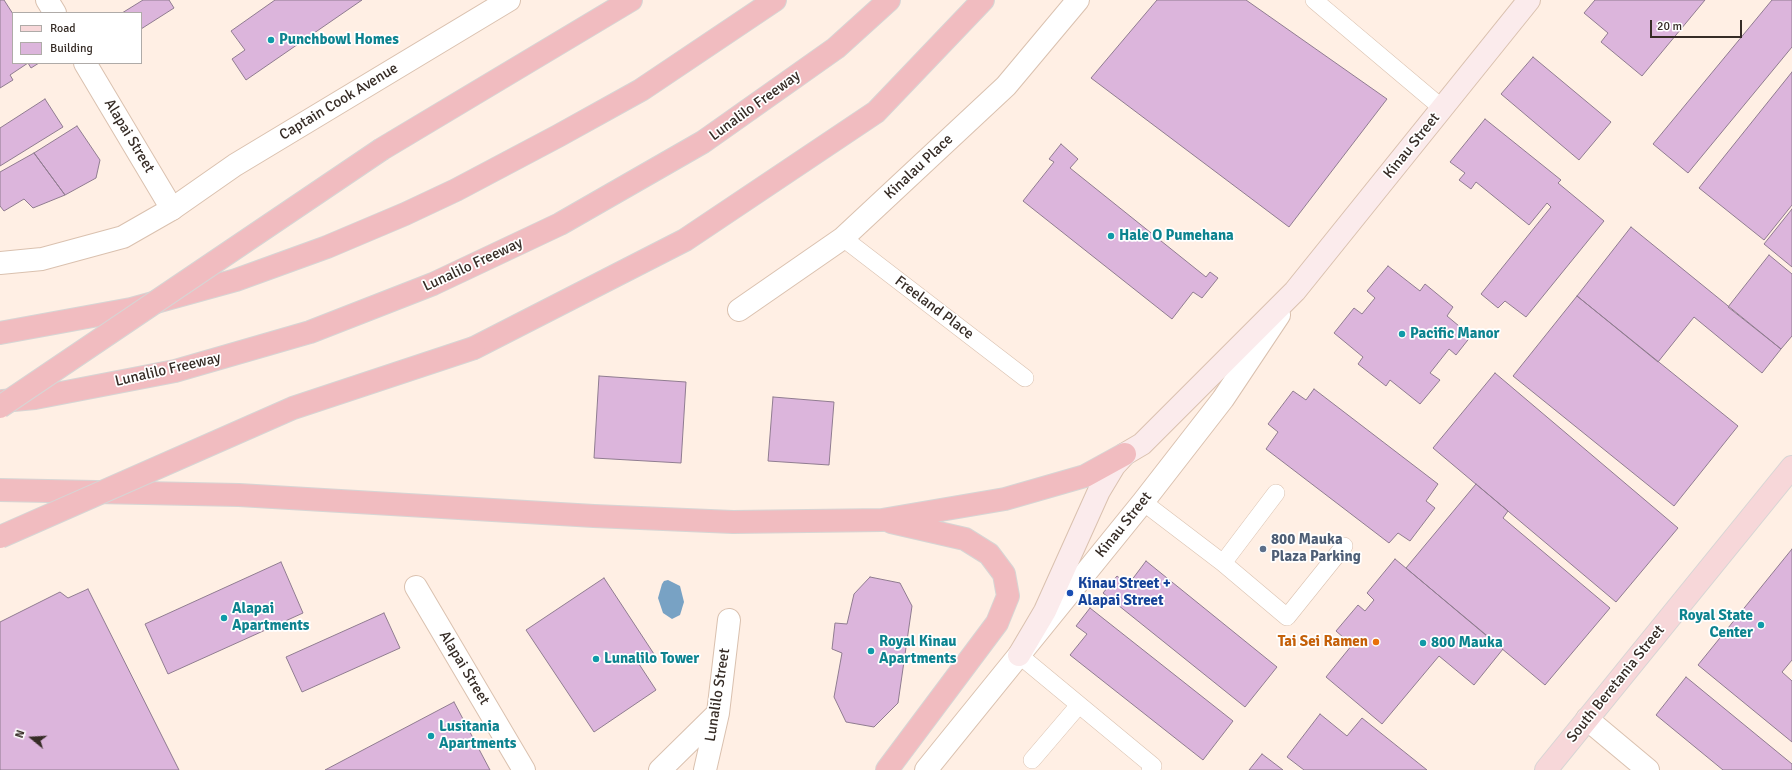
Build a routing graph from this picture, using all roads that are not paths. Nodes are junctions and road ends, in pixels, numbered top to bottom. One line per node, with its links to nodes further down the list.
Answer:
1 (46, 0): 10 (street)
2 (509, 0): 13 (street, Captain Cook Avenue)
3 (631, 0): 21 (highway, bridge)
4 (775, 0): 18 (highway)
5 (889, 0): 20 (highway, Lunalilo Freeway)
6 (983, 0): 28 (highway, bridge)
7 (1078, 0): 14 (street, Kinalau Place)
8 (1314, 0): 12 (lane)
9 (1529, 0): 12 (main road, Kinau Street)
10 (53, 12)
11 (86, 64): 13 (street, Alapai Street)
12 (1442, 108): 16 (main road, Kinau Street)
13 (172, 209): 15 (street, Captain Cook Avenue)
14 (843, 238): 17 (street, Kinalau Place); 19 (lane, Freeland Place)
15 (0, 263)
16 (1295, 291): 22 (main road, Kinau Street); 26 (street, Kinau Street)
17 (739, 310)
18 (0, 333)
19 (1025, 378)
20 (0, 401)
21 (0, 407)
22 (1125, 454): 27 (highway); 33 (main road)
23 (1792, 467): 36 (main road, South Beretania Street)
24 (0, 490): 27 (highway)
25 (1276, 493): 30 (lane)
26 (1143, 502): 30 (lane); 33 (street, Kinau Street)
27 (882, 520): 41 (highway)
28 (0, 537)
29 (1344, 546): 30 (lane)
30 (1223, 563)
31 (416, 588): 38 (street, Alapai Street)
32 (729, 620): 35 (street, Lunalilo Street)
33 (1019, 655): 34 (lane); 42 (street, Kinau Street)
34 (1078, 704): 37 (lane); 43 (lane)
35 (718, 713): 39 (street); 40 (street, Lunalilo Street)
36 (1587, 719): 44 (main road, South Beretania Street); 45 (street)
37 (1032, 760)
38 (524, 770)
39 (660, 770)
40 (705, 770)
41 (887, 770)
42 (926, 770)
43 (1150, 770)
44 (1546, 770)
45 (1648, 770)

